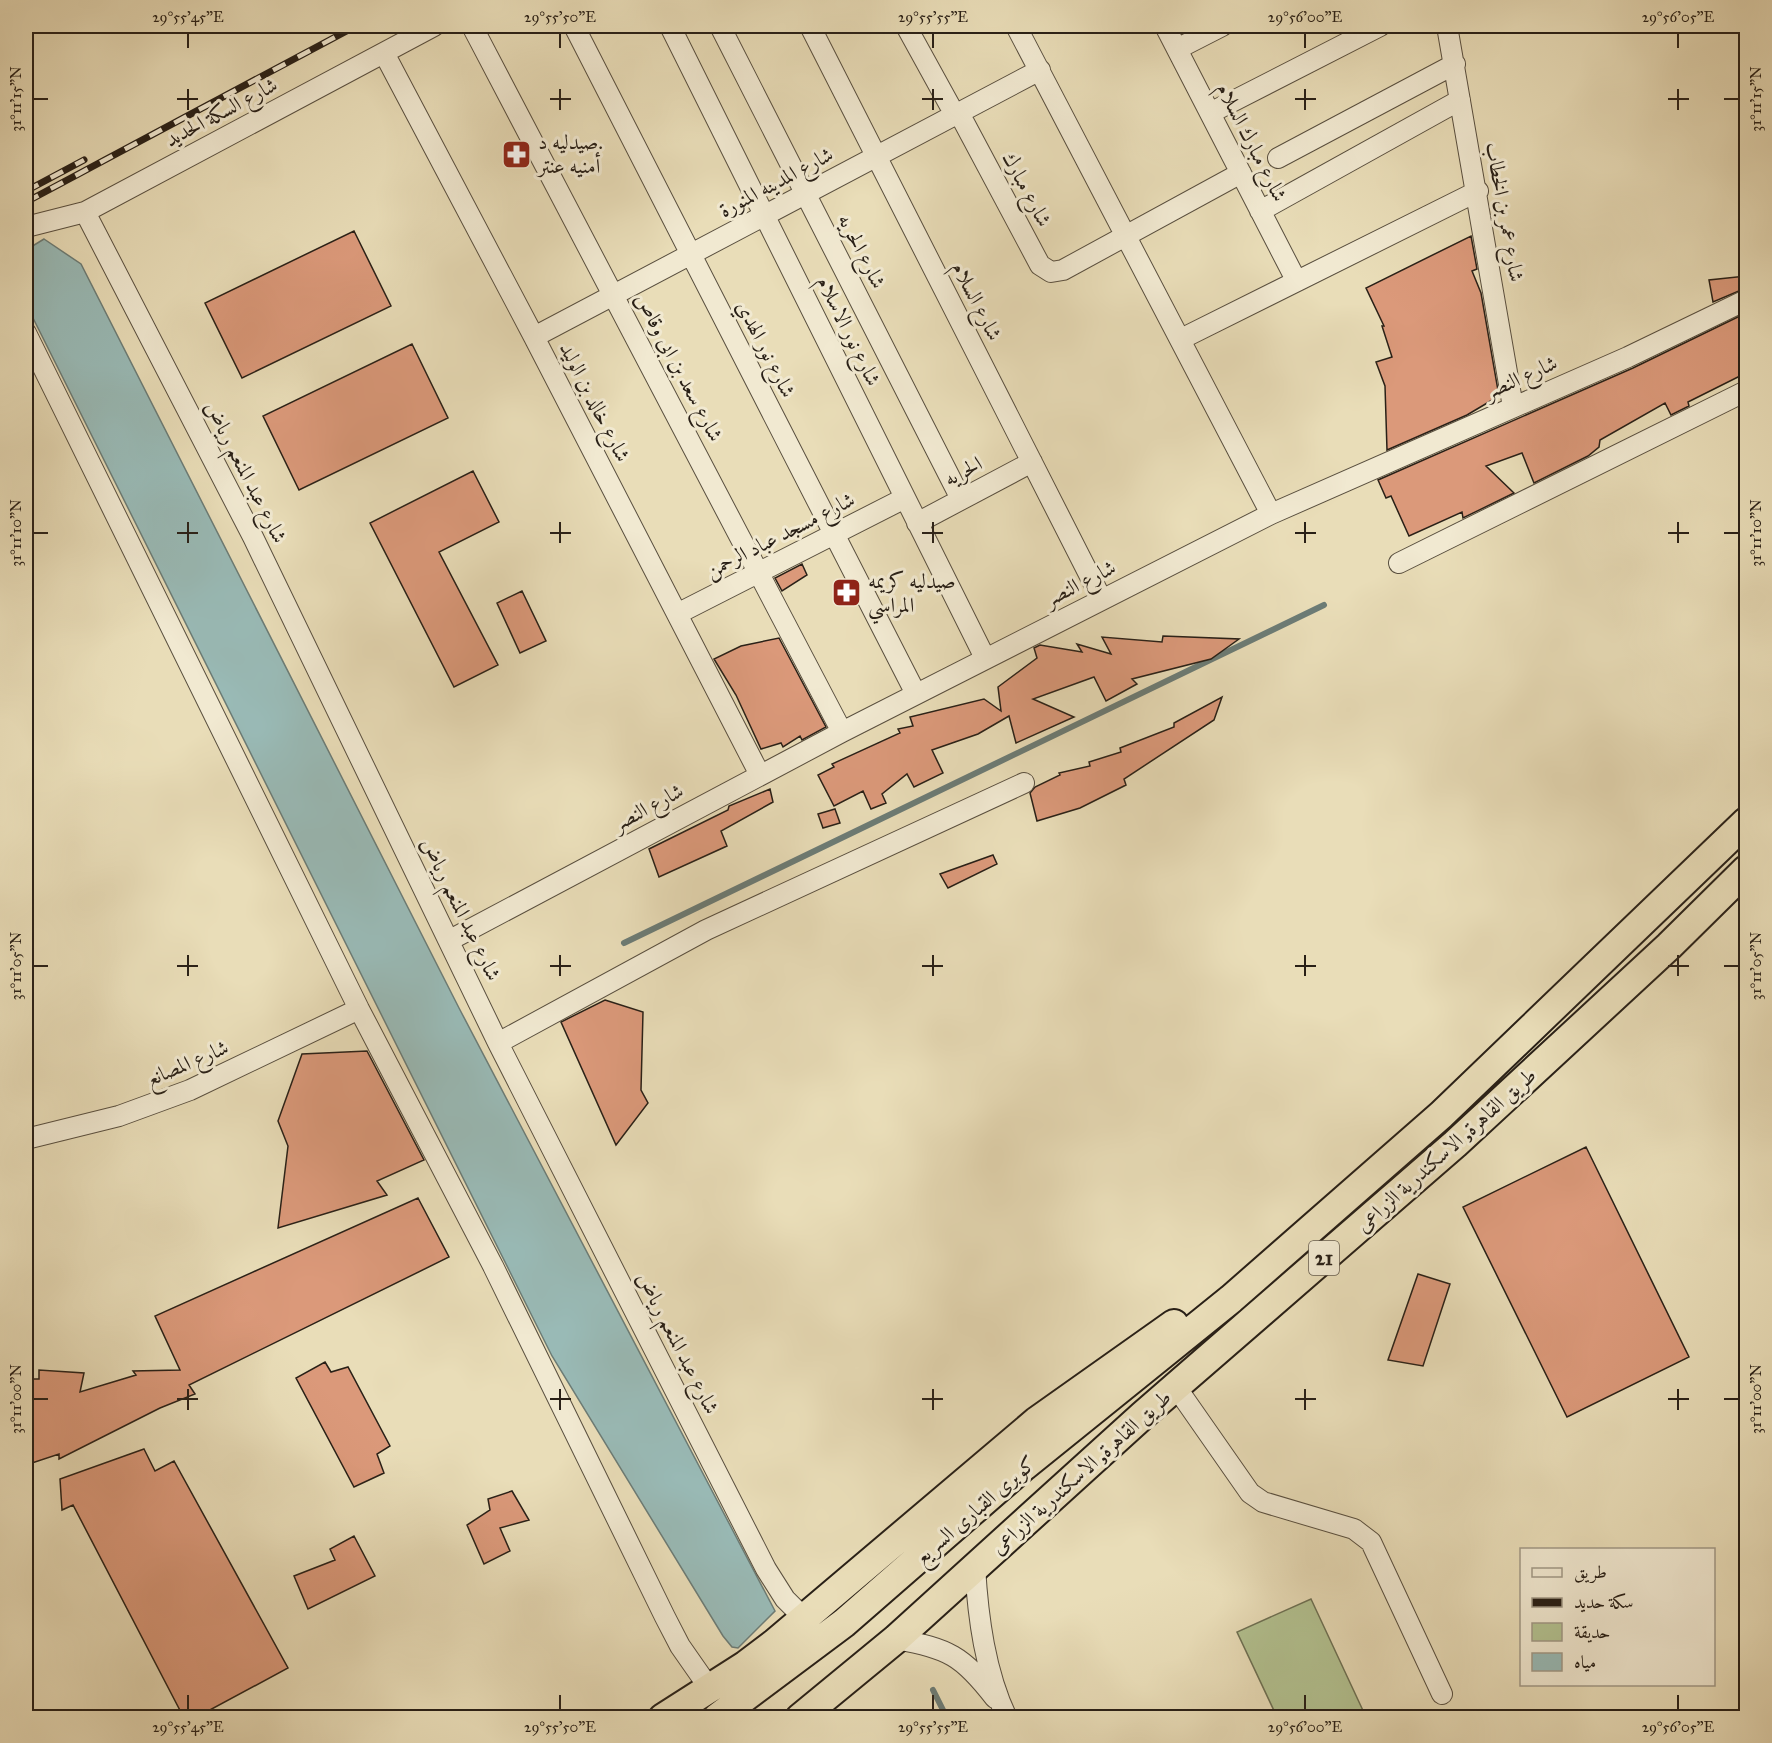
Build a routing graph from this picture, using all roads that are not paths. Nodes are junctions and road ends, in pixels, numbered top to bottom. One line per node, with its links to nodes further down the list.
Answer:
1 (434, 26): 14 (street, شارع السكة الحديد)
2 (472, 26): 32 (street, شارع سعد بن ابى وقاص)
3 (574, 26): 30 (street, شارع نور الهدي)
4 (670, 26): 27 (street, شارع نور الاسلام)
5 (720, 26): 24 (street, شارع الحريه)
6 (810, 26): 20 (street, شارع السلام)
7 (906, 26): 19 (street, شارع مبارك)
8 (1016, 26): 16 (street)
9 (1165, 26): 13 (street, شارع مبارك السلام)
10 (1222, 26): 13 (street)
11 (1380, 26): 18 (street)
12 (1447, 26): 15 (street, شارع عمر بن الخطاب)
13 (1177, 49): 18 (street, شارع مبارك السلام)
14 (384, 53): 26 (street, شارع السكة الحديد); 35 (street, شارع خالد بن الوليد)
15 (1455, 64): 17 (street, شارع عمر بن الخطاب); 21 (street)
16 (1040, 70): 19 (street, شارع المدينه المنورة); 29 (street)
17 (1460, 99): 23 (street, شارع عمر بن الخطاب); 25 (street)
18 (1210, 113): 22 (street, شارع مبارك السلام)
19 (957, 114): 20 (street, شارع المدينه المنورة); 29 (street, شارع مبارك)
20 (877, 156): 24 (street, شارع المدينه المنورة); 39 (street, شارع السلام)
21 (1278, 158)
22 (1241, 173): 25 (street, شارع مبارك السلام); 29 (street)
23 (1478, 191): 31 (street); 38 (street, شارع عمر بن الخطاب)
24 (806, 194): 27 (street, شارع المدينه المنورة); 41 (street, شارع الحريه)
25 (1260, 211): 31 (street, شارع مبارك السلام)
26 (85, 212): 28 (street, شارع السكة الحديد); 56 (street, شارع عبد المنعم رياض)
27 (765, 215): 30 (street, شارع المدينه المنورة); 40 (street, شارع نور الاسلام)
28 (26, 227)
29 (1127, 235): 36 (street)
30 (691, 254): 32 (street, شارع المدينه المنورة); 44 (street, شارع نور الهدي)
31 (1296, 280): 36 (street)
32 (614, 295): 35 (street, شارع المدينه المنورة); 46 (street, شارع سعد بن ابى وقاص)
33 (1746, 300): 38 (street, شارع النصر)
34 (26, 333): 57 (street)
35 (534, 337): 48 (street, شارع خالد بن الوليد)
36 (1181, 339): 42 (street)
37 (1746, 391): 45 (street)
38 (1513, 407): 42 (street, شارع النصر)
39 (1032, 462): 41 (street, الحريه); 47 (street, شارع السلام)
40 (905, 498): 43 (street, شارع نور الاسلام); 44 (street, شارع مسجد عباد الرحمن)
41 (962, 499): 43 (street, الحريه)
42 (1271, 514): 47 (street, شارع النصر)
43 (918, 523): 49 (street, شارع نور الاسلام)
44 (834, 534): 46 (street, شارع مسجد عباد الرحمن); 50 (street, شارع نور الهدي)
45 (1399, 563)
46 (759, 572): 48 (street, شارع مسجد عباد الرحمن); 51 (street, شارع سعد بن ابى وقاص)
47 (1101, 598): 49 (street, شارع النصر)
48 (677, 614): 52 (street, شارع خالد بن الوليد)
49 (985, 658): 50 (street, شارع النصر)
50 (916, 694): 51 (street, شارع النصر)
51 (842, 732): 52 (street, شارع النصر)
52 (760, 775): 56 (street, شارع النصر)
53 (1024, 783): 58 (street)
54 (1746, 822): 60 (highway, طريق القاهرة, الاسكندرية الزراعى / 21)
55 (1746, 870): 61 (highway, طريق القاهرة, الاسكندرية الزراعى / 21)
56 (450, 940): 58 (street, شارع عبد المنعم رياض)
57 (359, 1010): 59 (street, شارع المصانع); 65 (street)
58 (498, 1043): 63 (street, شارع عبد المنعم رياض)
59 (26, 1138)
60 (1231, 1299): 63 (highway); 68 (highway, كوبرى القبارى السريع)
61 (1176, 1387): 62 (highway, طريق القاهرة, الاسكندرية الزراعى / 21); 66 (street)
62 (975, 1567): 64 (highway, طريق القاهرة, الاسكندرية الزراعى / 21); 67 (street)
63 (805, 1619): 65 (highway)
64 (896, 1639): 67 (street); 70 (highway)
65 (710, 1689): 69 (highway)
66 (1442, 1694)
67 (1004, 1711)
68 (720, 1716)
69 (663, 1718)
70 (800, 1718)

